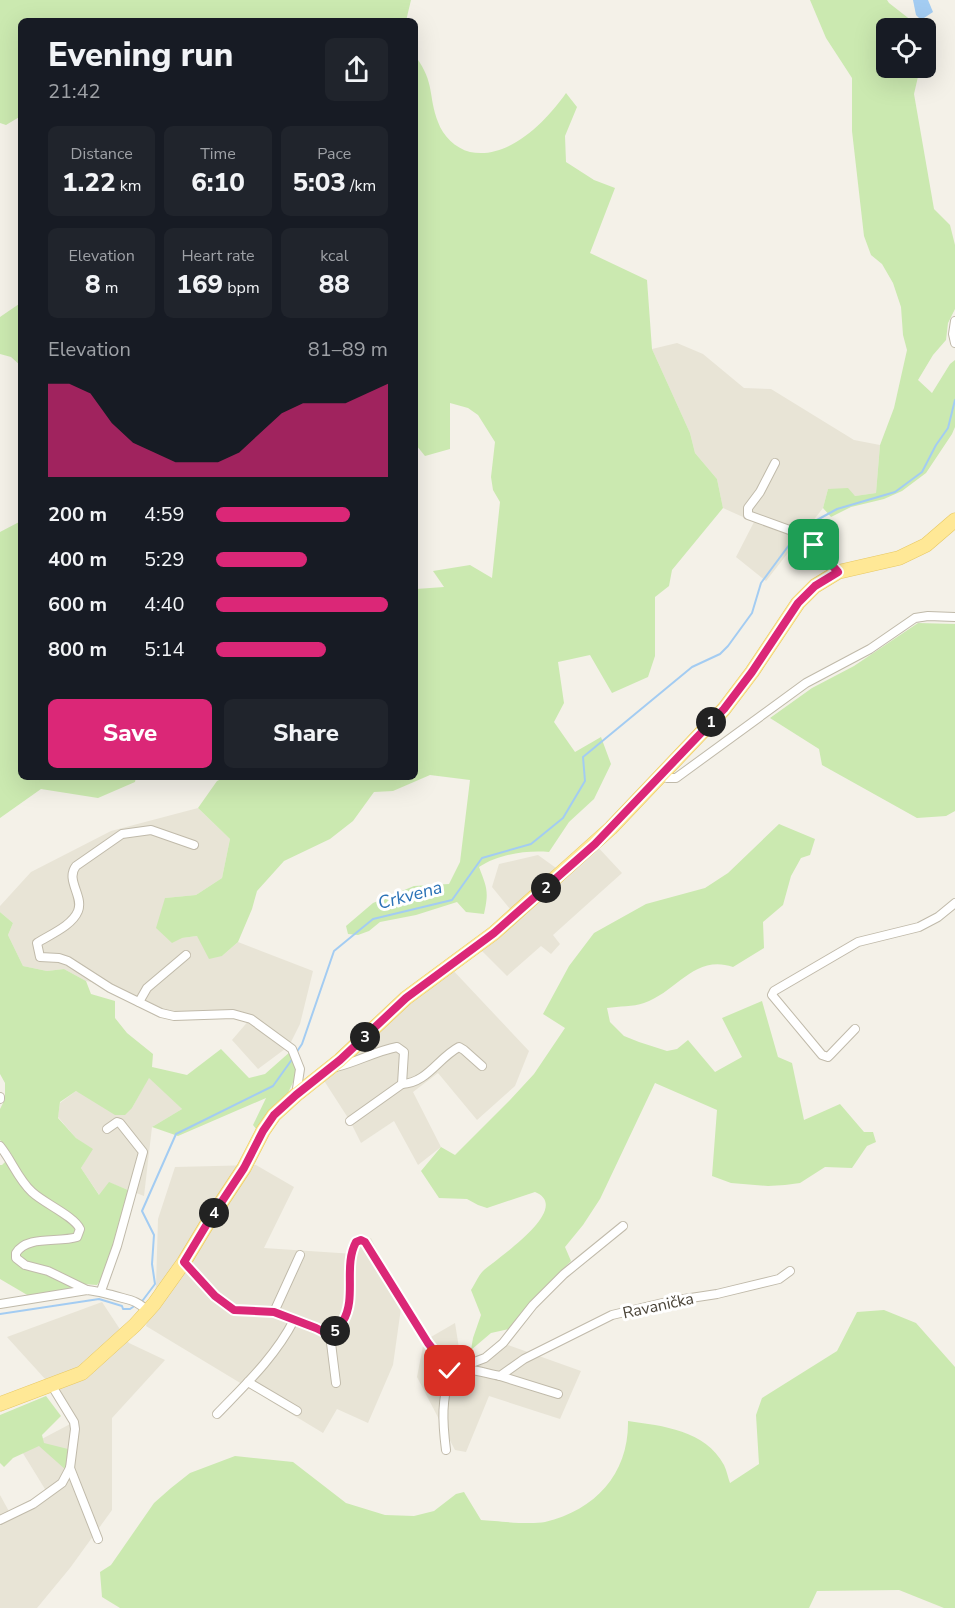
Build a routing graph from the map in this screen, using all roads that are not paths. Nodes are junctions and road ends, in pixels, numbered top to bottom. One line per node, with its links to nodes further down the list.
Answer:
1 (955, 321): 2 (street)
2 (955, 343)
3 (774, 463): 5 (street)
4 (955, 520): 5 (main road)
5 (838, 572): 7 (main road)
6 (955, 617): 7 (street)
7 (660, 775): 14 (main road)
8 (194, 845): 11 (street)
9 (955, 903): 12 (street)
10 (186, 956): 11 (street)
11 (139, 1002): 16 (street)
12 (855, 1029)
13 (482, 1066): 15 (street)
14 (332, 1068): 15 (street); 16 (main road)
15 (402, 1084): 17 (street)
16 (296, 1095): 22 (main road)
17 (350, 1121)
18 (107, 1129): 25 (street)
19 (0, 1146): 24 (street)
20 (623, 1226): 31 (street)
21 (300, 1255): 28 (street)
22 (184, 1262): 27 (main road); 28 (street)
23 (790, 1271): 33 (street, Ravanička)
24 (87, 1290): 25 (street); 26 (street)
25 (101, 1291): 27 (street)
26 (0, 1304)
27 (142, 1306): 36 (main road)
28 (274, 1312): 29 (street)
29 (294, 1320): 30 (street); 34 (street)
30 (330, 1335): 32 (street); 35 (street)
31 (461, 1367): 32 (street); 33 (street)
32 (450, 1371): 41 (street)
33 (500, 1376): 37 (street)
34 (248, 1382): 39 (street); 40 (street)
35 (336, 1383)
36 (52, 1386): 38 (main road); 42 (street)
37 (558, 1394)
38 (0, 1404)
39 (297, 1411)
40 (217, 1414)
41 (446, 1450)
42 (70, 1468): 43 (street); 44 (street)
43 (0, 1520)
44 (98, 1539)

